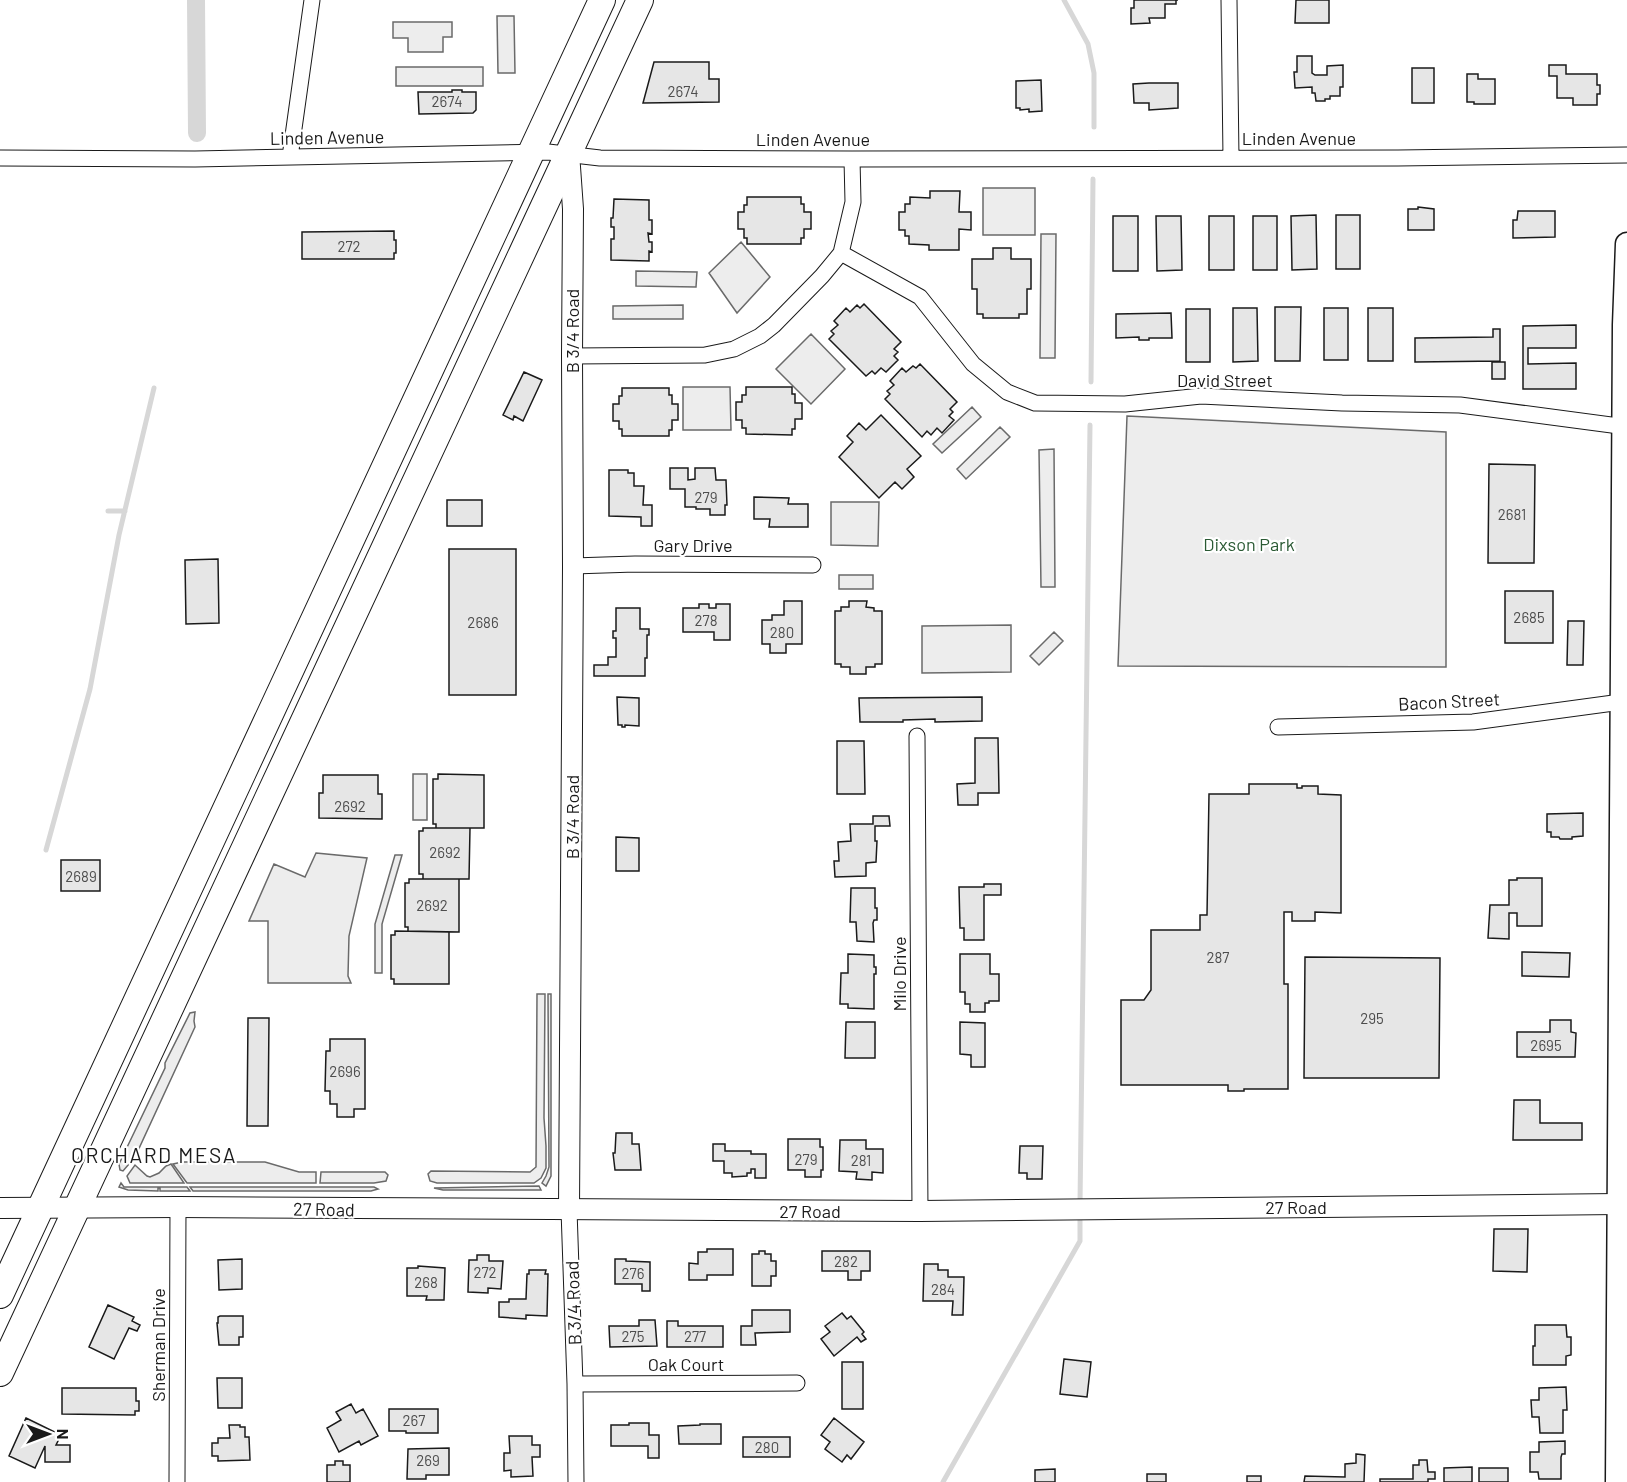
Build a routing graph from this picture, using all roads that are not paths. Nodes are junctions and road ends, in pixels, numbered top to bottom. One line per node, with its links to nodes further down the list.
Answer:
1 (312, 0): 8 (street)
2 (602, 0): 5 (highway)
3 (640, 0): 6 (highway)
4 (1229, 0): 10 (street)
5 (532, 152): 6 (street, Linden Avenue); 8 (street, Linden Avenue); 25 (highway)
6 (569, 153): 11 (street, Linden Avenue); 14 (street, B 3/4 Road); 26 (highway)
7 (1627, 155): 10 (street, Linden Avenue)
8 (290, 157): 9 (street, Linden Avenue)
9 (0, 158)
10 (1232, 158): 11 (street, Linden Avenue)
11 (852, 159): 13 (street)
12 (1627, 244): 15 (main road)
13 (841, 253): 14 (street); 15 (street, David Street)
14 (572, 356): 17 (street, B 3/4 Road)
15 (1625, 427): 18 (main road)
16 (813, 565): 17 (street, Gary Drive)
17 (573, 566): 27 (street, B 3/4 Road)
18 (1622, 702): 19 (street, Bacon Street); 21 (main road)
19 (1278, 728)
20 (917, 736): 28 (street, Milo Drive)
21 (1623, 961): 22 (main road)
22 (1619, 1204): 28 (street, 27 Road); 35 (main road)
23 (178, 1207): 26 (street, 27 Road); 27 (street, 27 Road); 33 (street, Sherman Drive)
24 (0, 1208): 25 (street, 27 Road)
25 (40, 1208): 26 (street, 27 Road); 29 (highway)
26 (77, 1208): 30 (highway)
27 (570, 1210): 28 (street, 27 Road); 32 (street, B 3/4 Road)
28 (920, 1211)
29 (0, 1295)
30 (0, 1373)
31 (797, 1383): 32 (street, Oak Court)
32 (575, 1384): 34 (street, B 3/4 Road)
33 (177, 1482)
34 (576, 1482)
35 (1617, 1482)

